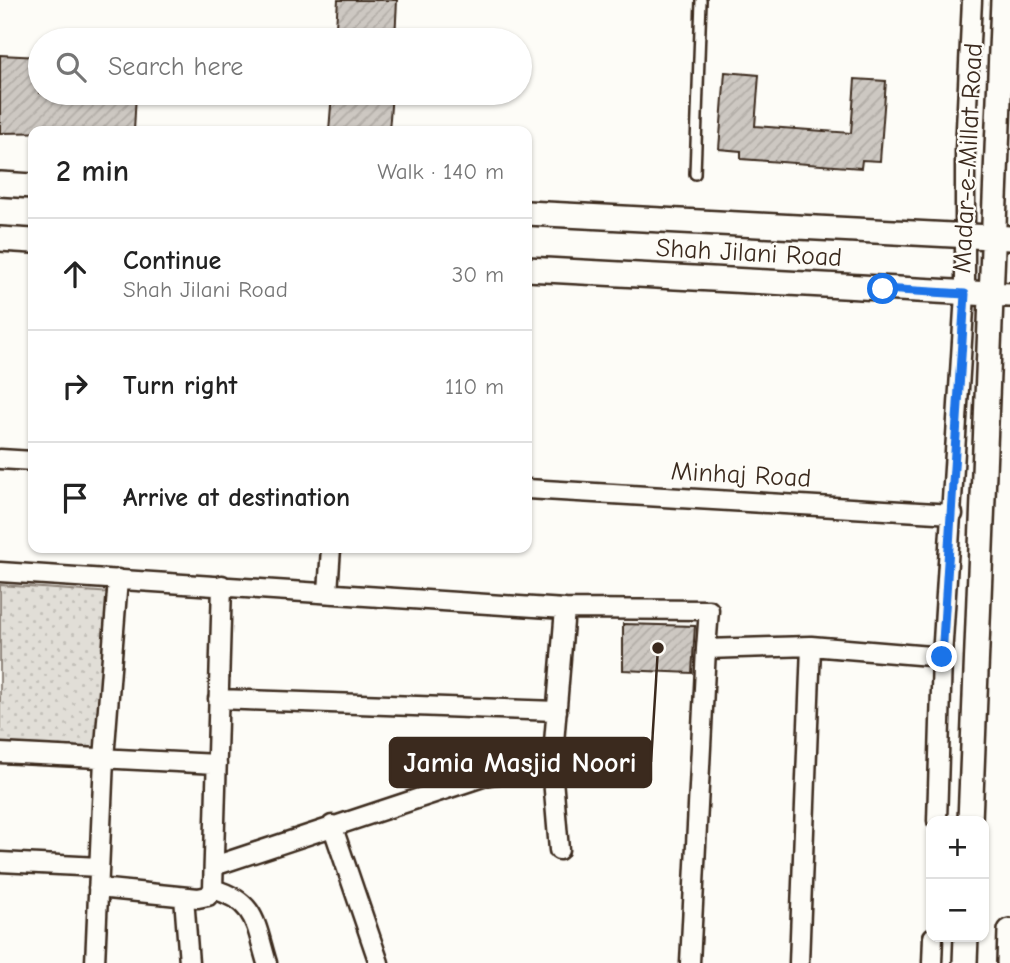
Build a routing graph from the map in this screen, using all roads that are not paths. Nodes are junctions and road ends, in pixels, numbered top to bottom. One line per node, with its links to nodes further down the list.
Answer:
1 (701, 0): 4 (lane)
2 (972, 0): 8 (street)
3 (1003, 0): 9 (street, Madar-e-Millat Road)
4 (695, 174)
5 (0, 184): 6 (street)
6 (28, 186)
7 (532, 213): 8 (street, Shah Jilani Road)
8 (965, 236): 9 (street, Shah Jilani Road); 13 (street)
9 (1001, 238): 14 (street, Madar-e-Millat Road)
10 (0, 239): 11 (street)
11 (28, 241)
12 (532, 269): 13 (street, Shah Jilani Road)
13 (965, 294): 14 (street, Shah Jilani Road); 18 (street)
14 (1000, 295): 35 (street, Madar-e-Millat Road)
15 (0, 460): 16 (street)
16 (28, 461)
17 (532, 489): 18 (street, Minhaj Road)
18 (953, 513): 27 (street)
19 (331, 553): 23 (street)
20 (0, 572): 21 (street)
21 (118, 579): 22 (street); 31 (street)
22 (222, 585): 23 (street); 28 (street)
23 (328, 592): 24 (street)
24 (565, 610): 26 (street); 29 (street)
25 (811, 646): 26 (street); 27 (street); 52 (street)
26 (706, 649): 51 (street)
27 (942, 657): 34 (street)
28 (218, 699): 29 (street); 32 (street)
29 (557, 711): 33 (street)
30 (0, 753): 31 (street)
31 (104, 759): 32 (street); 40 (street)
32 (217, 764): 39 (street)
33 (552, 767): 36 (street); 37 (street)
34 (937, 816)
35 (970, 816)
36 (332, 825): 39 (street); 50 (street)
37 (559, 850)
38 (0, 862): 40 (street)
39 (214, 866): 42 (street)
40 (99, 867): 41 (street)
41 (98, 888): 43 (street); 47 (street)
42 (213, 889): 43 (street); 49 (street)
43 (184, 897): 48 (street)
44 (1010, 931): 55 (street)
45 (933, 942): 53 (street)
46 (966, 942): 54 (street)
47 (95, 963)
48 (189, 963)
49 (267, 963)
50 (379, 963)
51 (690, 963)
52 (799, 963)
53 (932, 963)
54 (965, 963)
55 (1009, 963)

